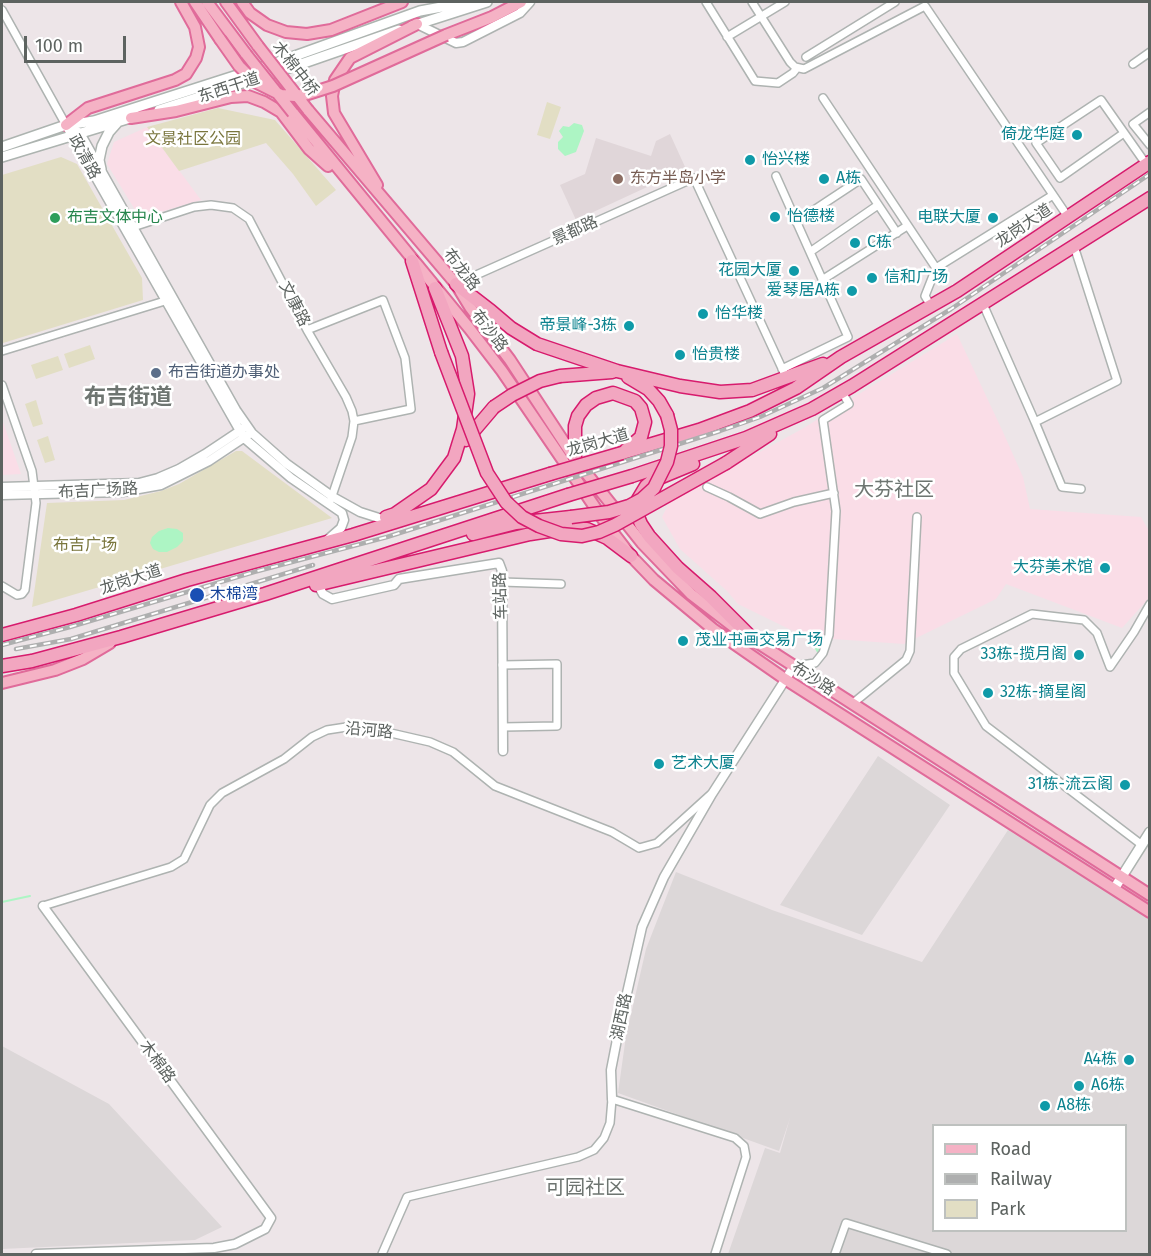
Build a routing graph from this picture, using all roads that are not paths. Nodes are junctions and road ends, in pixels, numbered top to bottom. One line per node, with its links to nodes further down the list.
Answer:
1 (181, 2): 30 (main road)
2 (195, 2): 17 (main road, bridge)
3 (207, 2): 28 (main road, 木棉中桥, bridge)
4 (226, 2): 26 (main road, 木棉中桥, bridge)
5 (242, 2): 6 (main road)
6 (402, 2)
7 (468, 2): 30 (main road, 东西干道)
8 (485, 2): 19 (main road, 东西干道)
9 (521, 2): 17 (main road)
10 (530, 2): 18 (street)
11 (706, 2): 20 (street)
12 (752, 2): 16 (street)
13 (785, 2): 16 (street)
14 (895, 2): 22 (street)
15 (2, 10): 30 (street)
16 (761, 16): 20 (street); 24 (street)
17 (492, 17): 18 (street)
18 (510, 18): 19 (street)
19 (417, 24): 29 (main road, 东西干道); 42 (main road)
20 (727, 37): 24 (street)
21 (1149, 52): 23 (street)
22 (806, 57)
23 (1133, 64)
24 (797, 68): 39 (street)
25 (823, 98): 45 (street)
26 (308, 110): 42 (main road, 布龙路)
27 (1149, 112): 32 (street)
28 (293, 113): 38 (main road, 布龙路)
29 (125, 120): 30 (main road, 东西干道); 36 (main road); 38 (main road)
30 (73, 131): 33 (main road); 34 (main road); 36 (street, 政清路); 55 (street, 政清路)
31 (1124, 133): 31 (street); 35 (street)
32 (1149, 145)
33 (2, 147)
34 (2, 158)
35 (1148, 163): 43 (highway, 龙岗大道)
36 (101, 169): 46 (street, 政清路)
37 (776, 176): 44 (street)
38 (353, 189): 50 (main road, 布龙路)
39 (1053, 195): 43 (street); 51 (street)
40 (1149, 198): 48 (highway)
41 (878, 205): 44 (street); 47 (street); 49 (street)
42 (394, 213): 53 (main road, 布龙路)
43 (1068, 217): 57 (highway, 龙岗大道)
44 (796, 222): 49 (street)
45 (907, 226): 47 (street); 51 (street)
46 (133, 227): 55 (street, 政清路); 58 (street, 文康路)
47 (897, 233): 52 (street)
48 (1074, 246): 56 (highway); 67 (street)
49 (810, 252): 52 (street)
50 (412, 261): 54 (main road, 布龙路); 65 (highway, bridge)
51 (936, 268): 57 (street)
52 (822, 280): 62 (street)
53 (456, 284): 61 (highway); 62 (street, 景都路); 72 (main road, 布龙路)
54 (435, 288): 71 (highway); 84 (main road, 布沙路)
55 (169, 299): 59 (street); 68 (street, 政清路)
56 (983, 304): 64 (highway); 67 (street)
57 (931, 306): 60 (highway, 龙岗大道)
58 (306, 330): 66 (street, 文康路); 66 (street)
59 (2, 351)
60 (841, 357): 62 (highway); 70 (highway, 龙岗大道)
61 (617, 371): 62 (highway); 71 (highway, bridge); 87 (highway, bridge)
62 (784, 373)
63 (2, 385): 76 (street)
64 (842, 392): 65 (highway); 77 (street)
65 (805, 412): 69 (highway)
66 (354, 421): 79 (street)
67 (1035, 422): 75 (street)
68 (245, 432): 76 (street, 布吉广场路); 79 (street, 政清路)
69 (746, 438): 89 (highway, bridge); 93 (highway)
70 (622, 453): 72 (highway); 82 (highway, 龙岗大道, bridge)
71 (454, 458): 81 (highway)
72 (575, 459): 93 (main road, 布沙路)
73 (2, 487): 76 (street, 布吉广场路)
74 (707, 487): 77 (street)
75 (1082, 489)
76 (36, 490): 78 (street, 布吉广场路); 88 (street)
77 (834, 493): 96 (street)
78 (2, 495)
79 (331, 500): 81 (street, 政清路); 83 (street, 政清路)
80 (917, 517): 99 (street)
81 (382, 519): 82 (highway)
82 (353, 535): 83 (highway, 龙岗大道)
83 (326, 542): 91 (highway, 龙岗大道)
84 (631, 556): 87 (highway); 97 (main road, 布沙路)
85 (502, 582): 86 (street); 87 (street, 车站路); 94 (street, 车站路)
86 (561, 584)
87 (318, 585): 89 (highway)
88 (2, 586)
89 (265, 594): 92 (highway)
90 (1149, 604): 104 (street)
91 (2, 635)
92 (121, 637): 95 (highway); 98 (main road)
93 (754, 640): 96 (main road, 布沙路)
94 (502, 665): 100 (street, 车站路); 100 (street)
95 (2, 666)
96 (794, 666): 97 (street, 湖西路); 99 (main road, 布沙路)
97 (785, 680): 102 (street, 湖西路); 106 (main road, 布沙路)
98 (2, 683)
99 (852, 704): 105 (main road, 布沙路)
100 (503, 727): 101 (street, 车站路)
101 (503, 751)
102 (712, 794): 108 (street, 沿河路); 110 (street, 湖西路)
103 (1149, 832): 104 (main road)
104 (1142, 845): 105 (main road)
105 (1122, 878): 106 (main road); 107 (main road, 布沙路)
106 (1114, 889): 109 (main road, 布沙路)
107 (1149, 895)
108 (43, 906): 111 (street, 木棉路)
109 (1149, 912)
110 (612, 1099): 114 (street, 湖西路); 115 (street)
111 (171, 1252): 113 (street)
112 (36, 1254): 113 (street)
113 (57, 1254)
114 (382, 1254)
115 (715, 1254)
116 (835, 1254): 117 (street)
117 (947, 1254)

